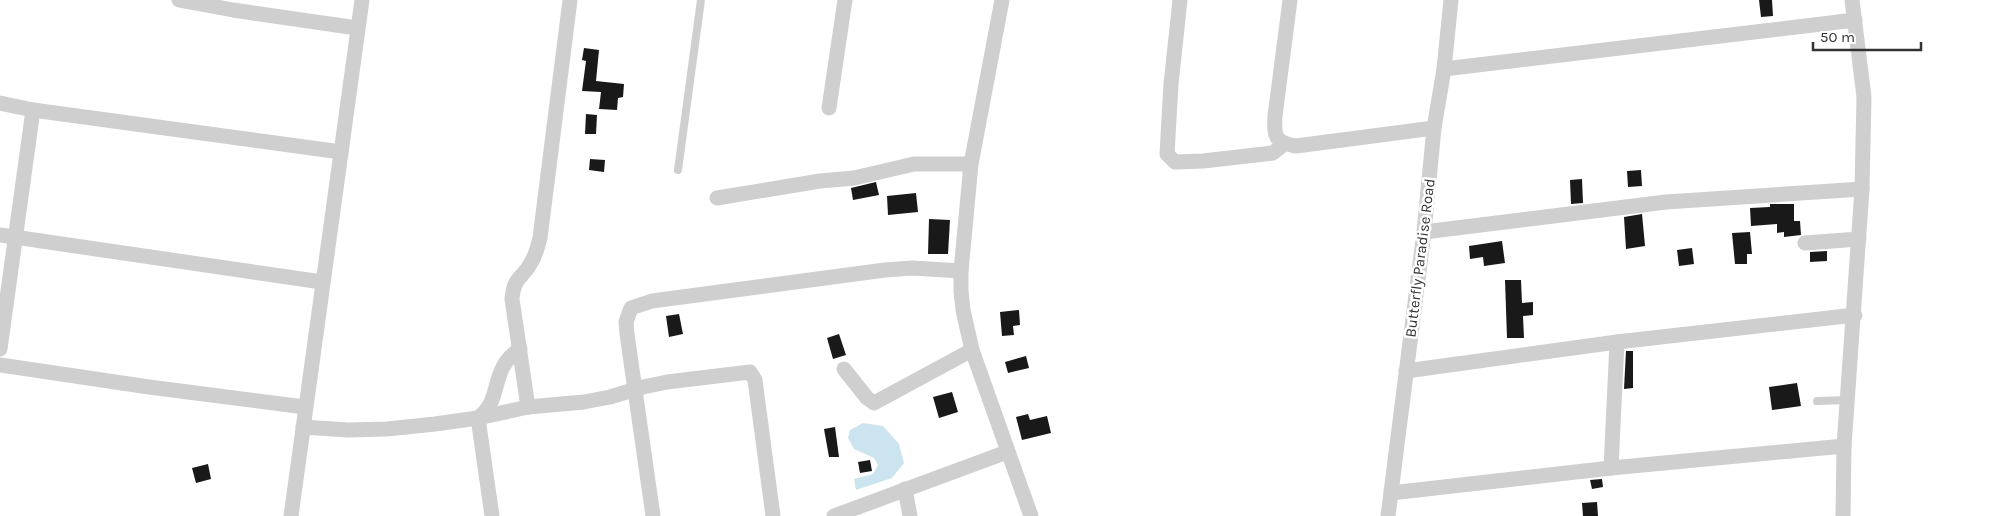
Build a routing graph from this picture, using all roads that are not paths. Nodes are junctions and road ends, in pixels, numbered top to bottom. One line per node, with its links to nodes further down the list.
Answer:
1 (179, 0): 12 (street)
2 (362, 0): 12 (street)
3 (570, 0): 33 (street)
4 (701, 0): 21 (lane)
5 (845, 0): 15 (street)
6 (1002, 0): 20 (street)
7 (1180, 0): 18 (street)
8 (1290, 0): 18 (street)
9 (1450, 0): 13 (street, Butterfly Paradise Road)
10 (1852, 0): 11 (street)
11 (1855, 20): 13 (street); 22 (street)
12 (357, 28): 19 (street)
13 (1444, 69): 17 (street, Butterfly Paradise Road)
14 (0, 103): 16 (street)
15 (829, 108)
16 (33, 110): 19 (street); 25 (street)
17 (1434, 128): 18 (street); 24 (street, Butterfly Paradise Road)
18 (1284, 144)
19 (341, 152): 29 (street)
20 (971, 164): 23 (street); 28 (street)
21 (678, 170)
22 (1862, 189): 24 (street); 26 (street)
23 (717, 198)
24 (1424, 232): 37 (street, Butterfly Paradise Road)
25 (8, 236): 29 (street); 32 (street)
26 (1859, 239): 27 (street); 30 (street)
27 (1805, 243)
28 (961, 271): 34 (street); 38 (street)
29 (322, 282): 41 (street)
30 (1854, 315): 31 (street); 39 (street)
31 (1617, 342): 37 (street); 47 (street)
32 (0, 349)
33 (520, 349): 42 (street); 43 (street)
34 (972, 350): 36 (street); 46 (street)
35 (0, 364): 41 (street)
36 (844, 369)
37 (1406, 371): 49 (street, Butterfly Paradise Road)
38 (637, 390): 42 (street); 52 (street); 53 (street)
39 (1848, 400): 40 (lane); 45 (street)
40 (1817, 401)
41 (305, 407): 44 (street)
42 (528, 407): 43 (street)
43 (478, 418): 44 (street); 51 (street)
44 (303, 427): 50 (street)
45 (1844, 446): 47 (street); 58 (street)
46 (1007, 452): 48 (street); 56 (street)
47 (1611, 468): 49 (street)
48 (905, 490): 54 (street); 55 (street)
49 (1392, 493): 57 (street, Butterfly Paradise Road)
50 (291, 516)
51 (492, 516)
52 (654, 516)
53 (773, 516)
54 (834, 516)
55 (910, 516)
56 (1031, 516)
57 (1388, 516)
58 (1843, 516)

